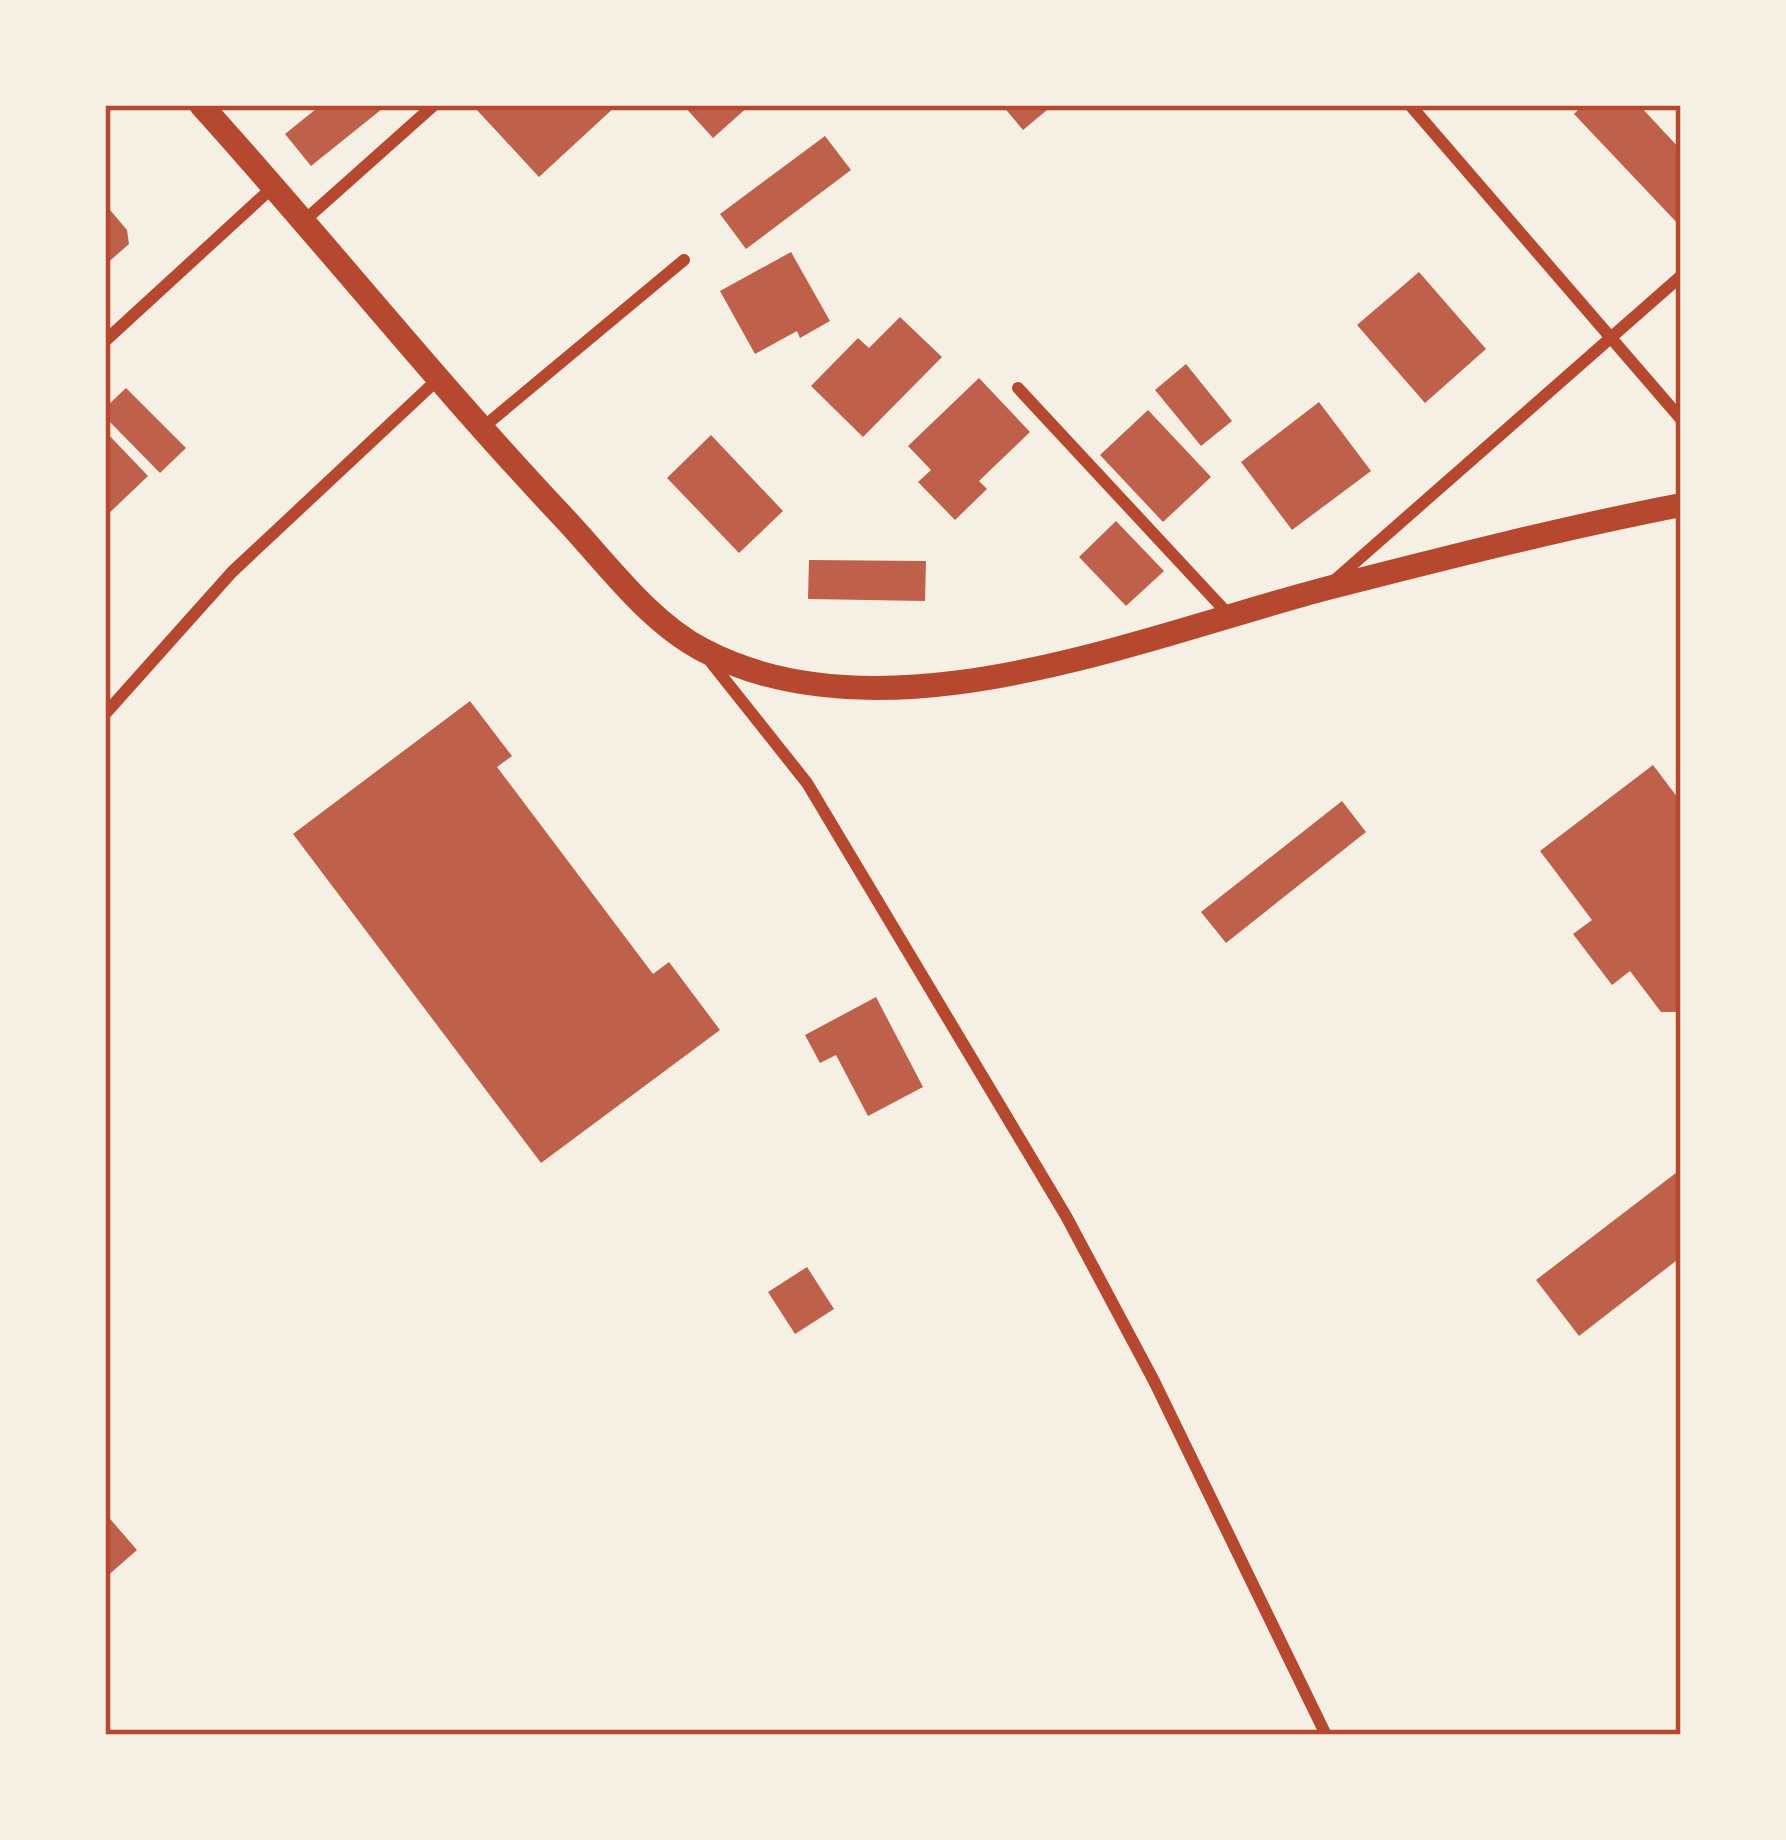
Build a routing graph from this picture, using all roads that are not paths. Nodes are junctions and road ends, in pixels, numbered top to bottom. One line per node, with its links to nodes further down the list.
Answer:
1 (201, 105): 4 (main road)
2 (434, 105): 5 (street)
3 (1410, 105): 9 (street)
4 (274, 186): 5 (main road); 8 (street)
5 (305, 220): 10 (main road)
6 (684, 260): 13 (street)
7 (1681, 276): 9 (street)
8 (105, 341)
9 (1610, 341): 12 (street); 15 (street)
10 (436, 381): 13 (main road); 18 (street)
11 (1018, 388): 16 (street)
12 (1681, 418)
13 (480, 430): 17 (main road)
14 (1681, 505): 15 (main road)
15 (1325, 589): 16 (main road)
16 (1230, 616): 17 (main road)
17 (700, 649): 19 (street)
18 (105, 714)
19 (1325, 1735)

